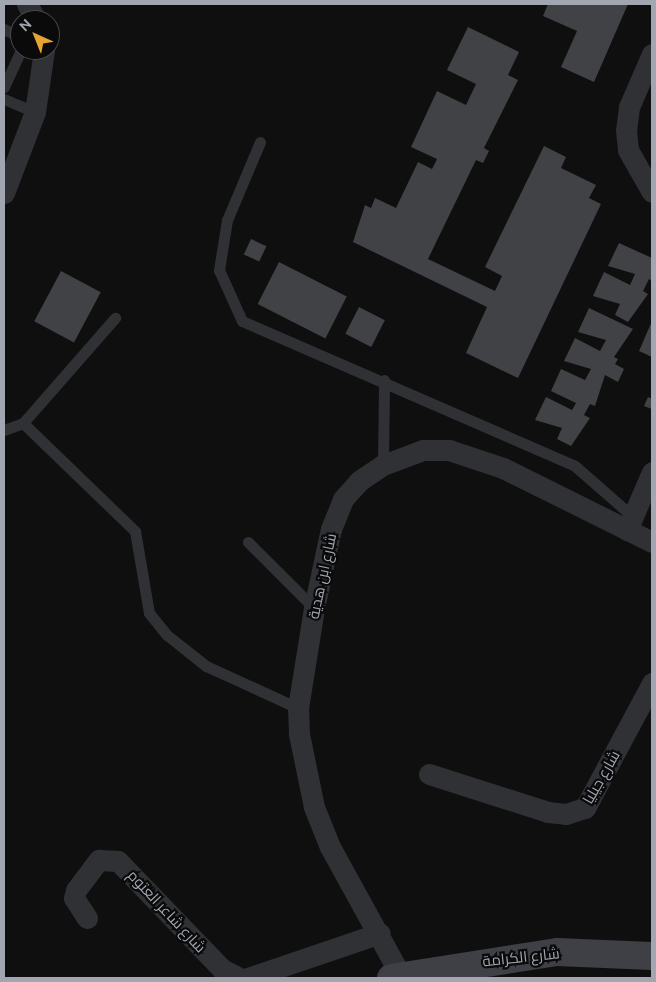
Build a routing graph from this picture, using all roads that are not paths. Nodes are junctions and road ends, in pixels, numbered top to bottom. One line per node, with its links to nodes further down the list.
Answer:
1 (652, 54): 8 (street)
2 (16, 60): 4 (lane)
3 (43, 60): 6 (street)
4 (4, 87)
5 (4, 99): 6 (lane)
6 (35, 112): 9 (street)
7 (260, 142): 11 (lane)
8 (652, 192)
9 (4, 194)
10 (115, 318): 12 (lane)
11 (384, 380): 14 (lane); 16 (lane)
12 (23, 423): 13 (lane); 21 (lane)
13 (4, 430)
14 (383, 465): 16 (street, شارع ابن هدية); 19 (street, شارع ابن هدية)
15 (652, 472): 16 (street)
16 (629, 523): 18 (street, شارع ابن هدية)
17 (248, 542): 19 (lane)
18 (652, 542)
19 (314, 608): 21 (street, شارع ابن هدية)
20 (652, 683): 22 (street, شارع جيليا)
21 (298, 708): 24 (street, شارع ابن هدية)
22 (429, 774)
23 (88, 918): 27 (street, شارع شاعر العتوم)
24 (380, 933): 26 (street, شارع ابن هدية); 28 (street)
25 (652, 956): 26 (street, شارع الكرامة)
26 (396, 977)
27 (240, 978)
28 (248, 978)

